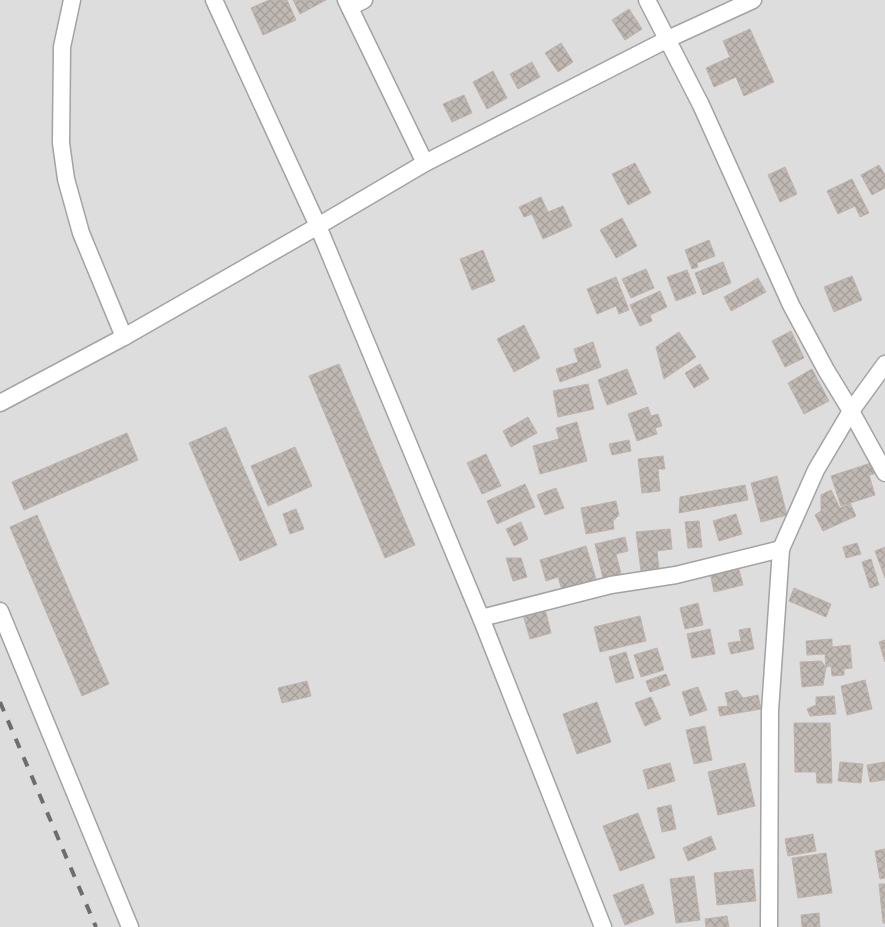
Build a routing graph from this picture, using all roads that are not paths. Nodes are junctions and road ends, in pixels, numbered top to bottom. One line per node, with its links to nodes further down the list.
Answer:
1 (72, 0): 9 (street)
2 (214, 0): 8 (street)
3 (647, 0): 6 (street)
4 (752, 0): 6 (street)
5 (353, 2): 7 (street)
6 (668, 39): 7 (street); 12 (street)
7 (425, 162): 8 (street)
8 (318, 226): 9 (street); 16 (street)
9 (124, 336): 11 (street)
10 (885, 364): 12 (street)
11 (0, 403)
12 (851, 411): 13 (street); 14 (street)
13 (885, 472)
14 (781, 549): 16 (street); 19 (street)
15 (0, 612): 17 (street)
16 (481, 618): 18 (street)
17 (130, 927)
18 (603, 927)
19 (769, 927)

